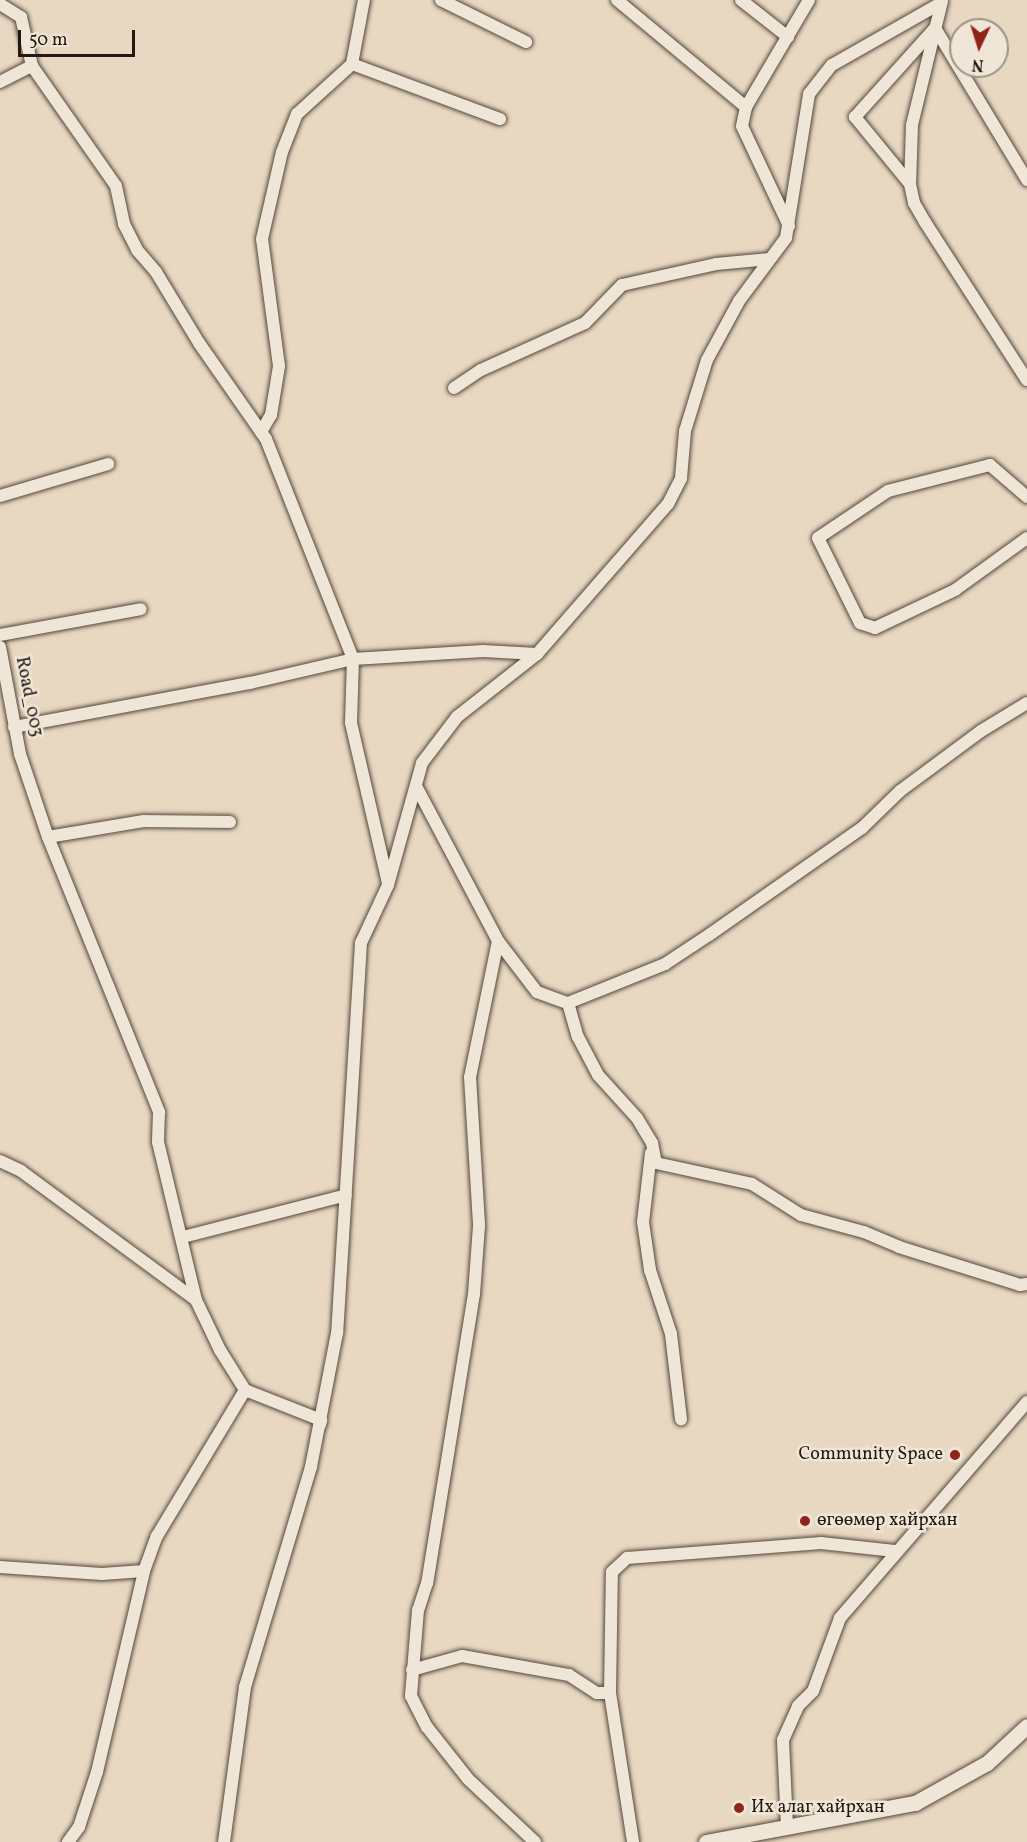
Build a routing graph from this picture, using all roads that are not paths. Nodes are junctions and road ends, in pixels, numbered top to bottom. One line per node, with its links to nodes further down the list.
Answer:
1 (364, 0): 11 (street)
2 (441, 0): 10 (street)
3 (617, 0): 14 (street)
4 (741, 0): 9 (street)
5 (809, 0): 9 (street)
6 (940, 1): 8 (street); 18 (street)
7 (0, 4): 12 (street)
8 (935, 28): 16 (street); 17 (street); 17 (street)
9 (788, 37): 14 (street)
10 (526, 42)
11 (352, 64): 15 (street); 22 (street)
12 (32, 66): 13 (street); 22 (street)
13 (0, 82)
14 (746, 106): 18 (street)
15 (500, 119)
16 (1027, 180)
17 (910, 184): 20 (street)
18 (789, 226): 19 (street)
19 (770, 259): 21 (street); 30 (street)
20 (1027, 380)
21 (454, 388)
22 (261, 432): 31 (street)
23 (108, 464): 24 (street)
24 (0, 496)
25 (1027, 497): 26 (street)
26 (1027, 538)
27 (141, 609): 28 (street)
28 (0, 635)
29 (0, 647): 33 (street, Road_003)
30 (537, 654): 31 (street); 34 (street)
31 (353, 659): 33 (street); 37 (street)
32 (1027, 703): 39 (street)
33 (14, 727): 36 (street, Road_003)
34 (416, 786): 37 (street); 38 (street)
35 (230, 822): 36 (street)
36 (48, 837): 43 (street, Road_003)
37 (388, 885): 42 (street)
38 (498, 941): 39 (street); 53 (street)
39 (568, 1003): 40 (street)
40 (652, 1143): 44 (street); 48 (street)
41 (0, 1161): 45 (street)
42 (346, 1196): 43 (street); 49 (street)
43 (183, 1236): 45 (street, Road_003)
44 (1027, 1284)
45 (196, 1300): 46 (street)
46 (245, 1390): 49 (street); 52 (street)
47 (1027, 1402): 50 (street)
48 (681, 1419)
49 (321, 1420): 58 (street)
50 (896, 1551): 54 (street); 56 (street)
51 (0, 1567): 52 (street)
52 (144, 1571): 57 (street)
53 (412, 1670): 54 (street); 59 (street)
54 (610, 1693): 60 (street)
55 (1027, 1725): 56 (street)
56 (787, 1826): 61 (street)
57 (68, 1842)
58 (224, 1842)
59 (535, 1842)
60 (633, 1842)
61 (706, 1842)

